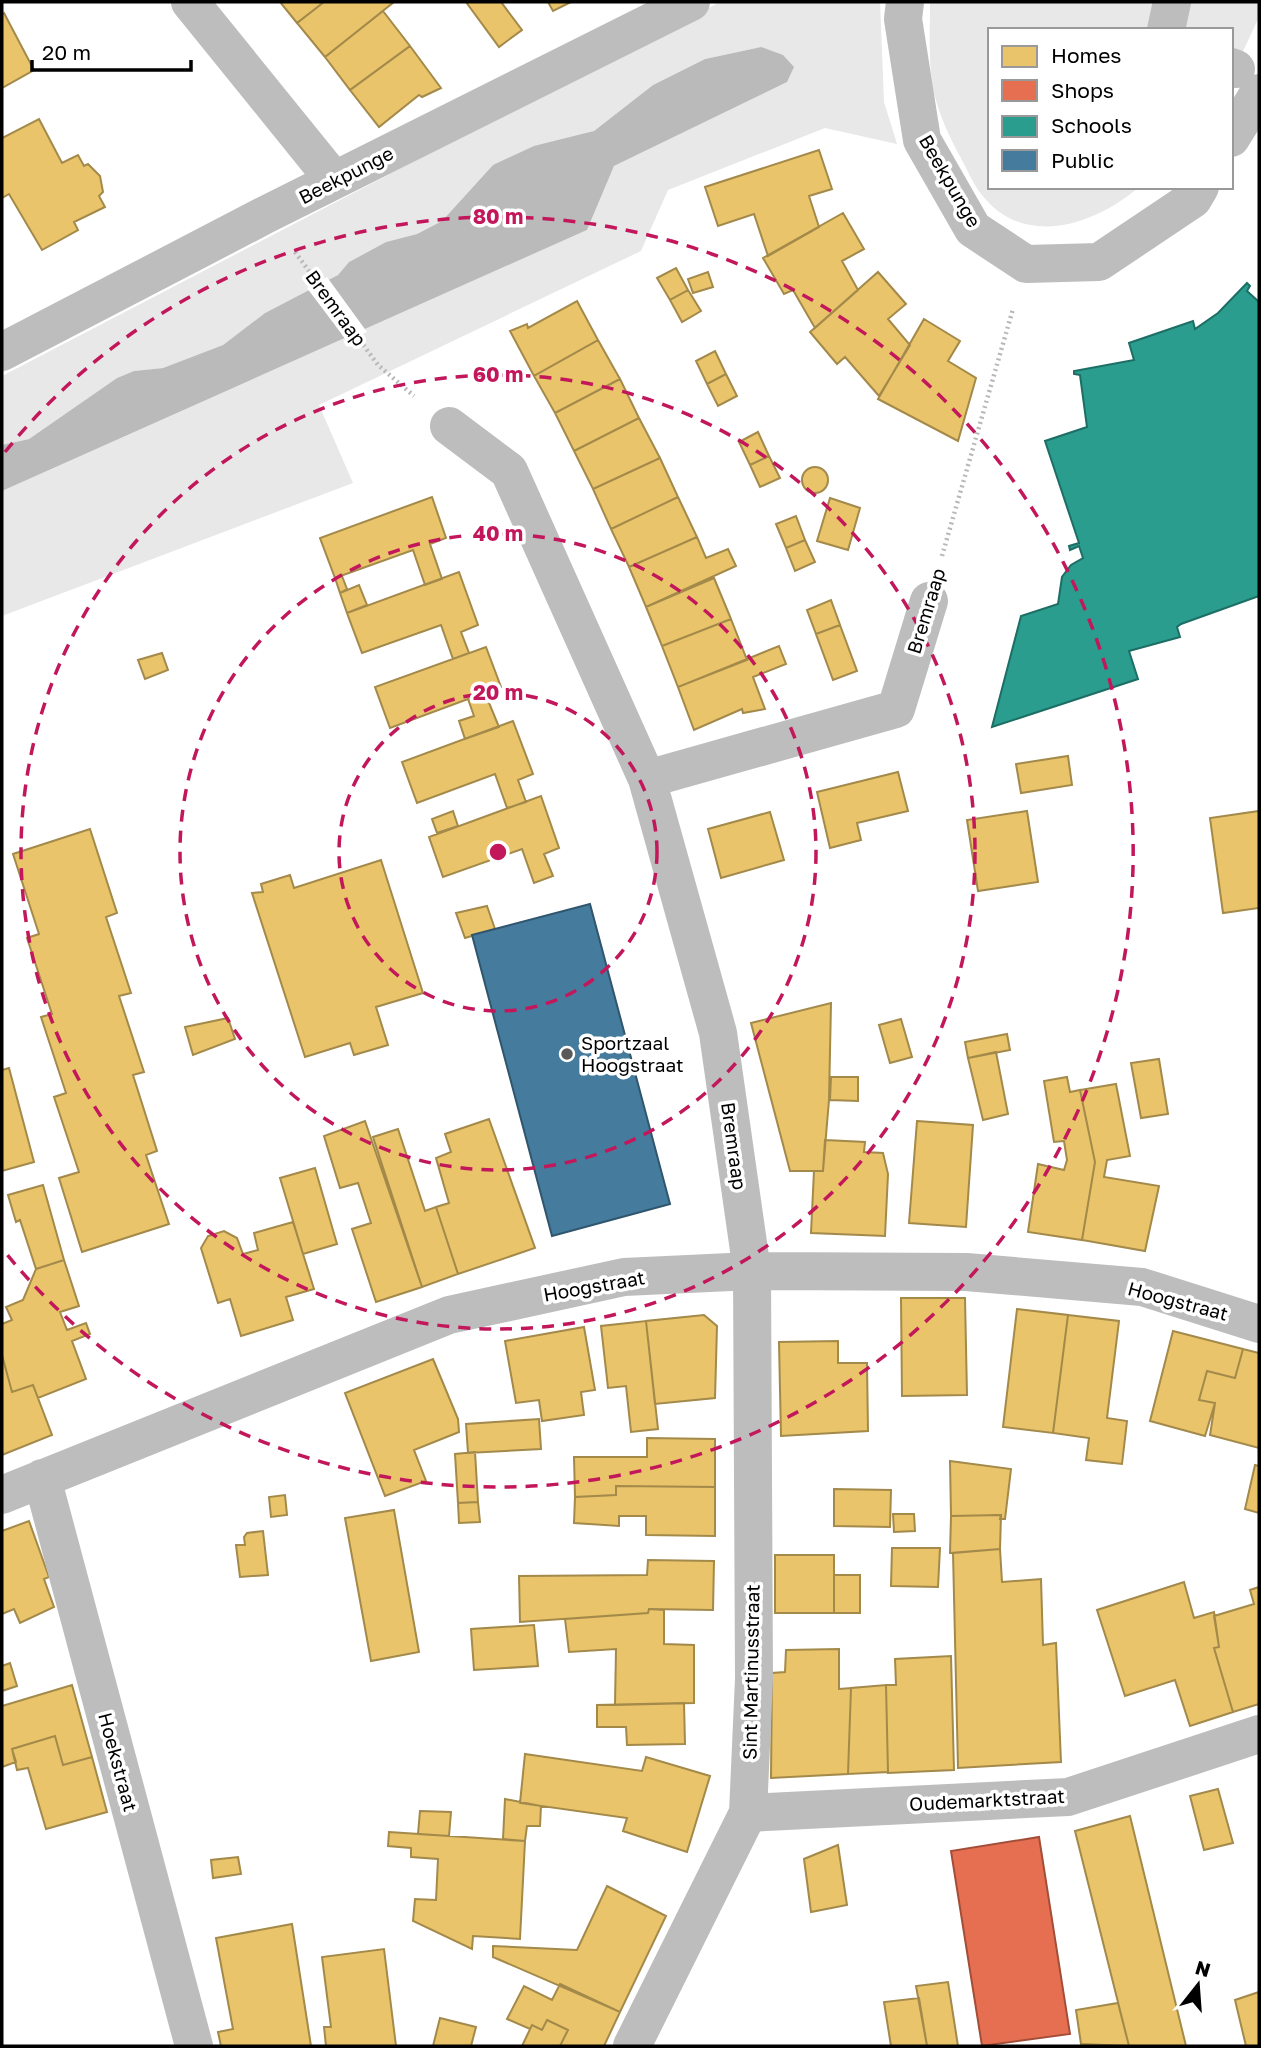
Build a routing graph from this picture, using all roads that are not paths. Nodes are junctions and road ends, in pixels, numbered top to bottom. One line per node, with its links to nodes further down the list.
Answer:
1 (190, 2): 8 (street)
2 (691, 2): 8 (street, Beekpunge)
3 (905, 2): 9 (street, Beekpunge)
4 (1172, 2): 5 (street)
5 (1166, 28)
6 (1242, 77): 7 (street)
7 (1233, 127)
8 (334, 180): 10 (street, Beekpunge)
9 (1199, 189)
10 (2, 352)
11 (449, 426): 13 (street, Bremraap)
12 (929, 601): 13 (street, Bremraap)
13 (647, 779): 14 (street, Bremraap)
14 (752, 1271): 15 (street, Hoogstraat); 16 (street, Hoogstraat); 19 (street, Sint Martinusstraat)
15 (1259, 1324)
16 (42, 1478): 17 (street, Hoogstraat); 20 (street, Hoekstraat)
17 (2, 1494)
18 (1259, 1734): 19 (street, Oudemarktstraat)
19 (748, 1813): 21 (street, Sint Martinusstraat)
20 (194, 2046)
21 (632, 2046)

